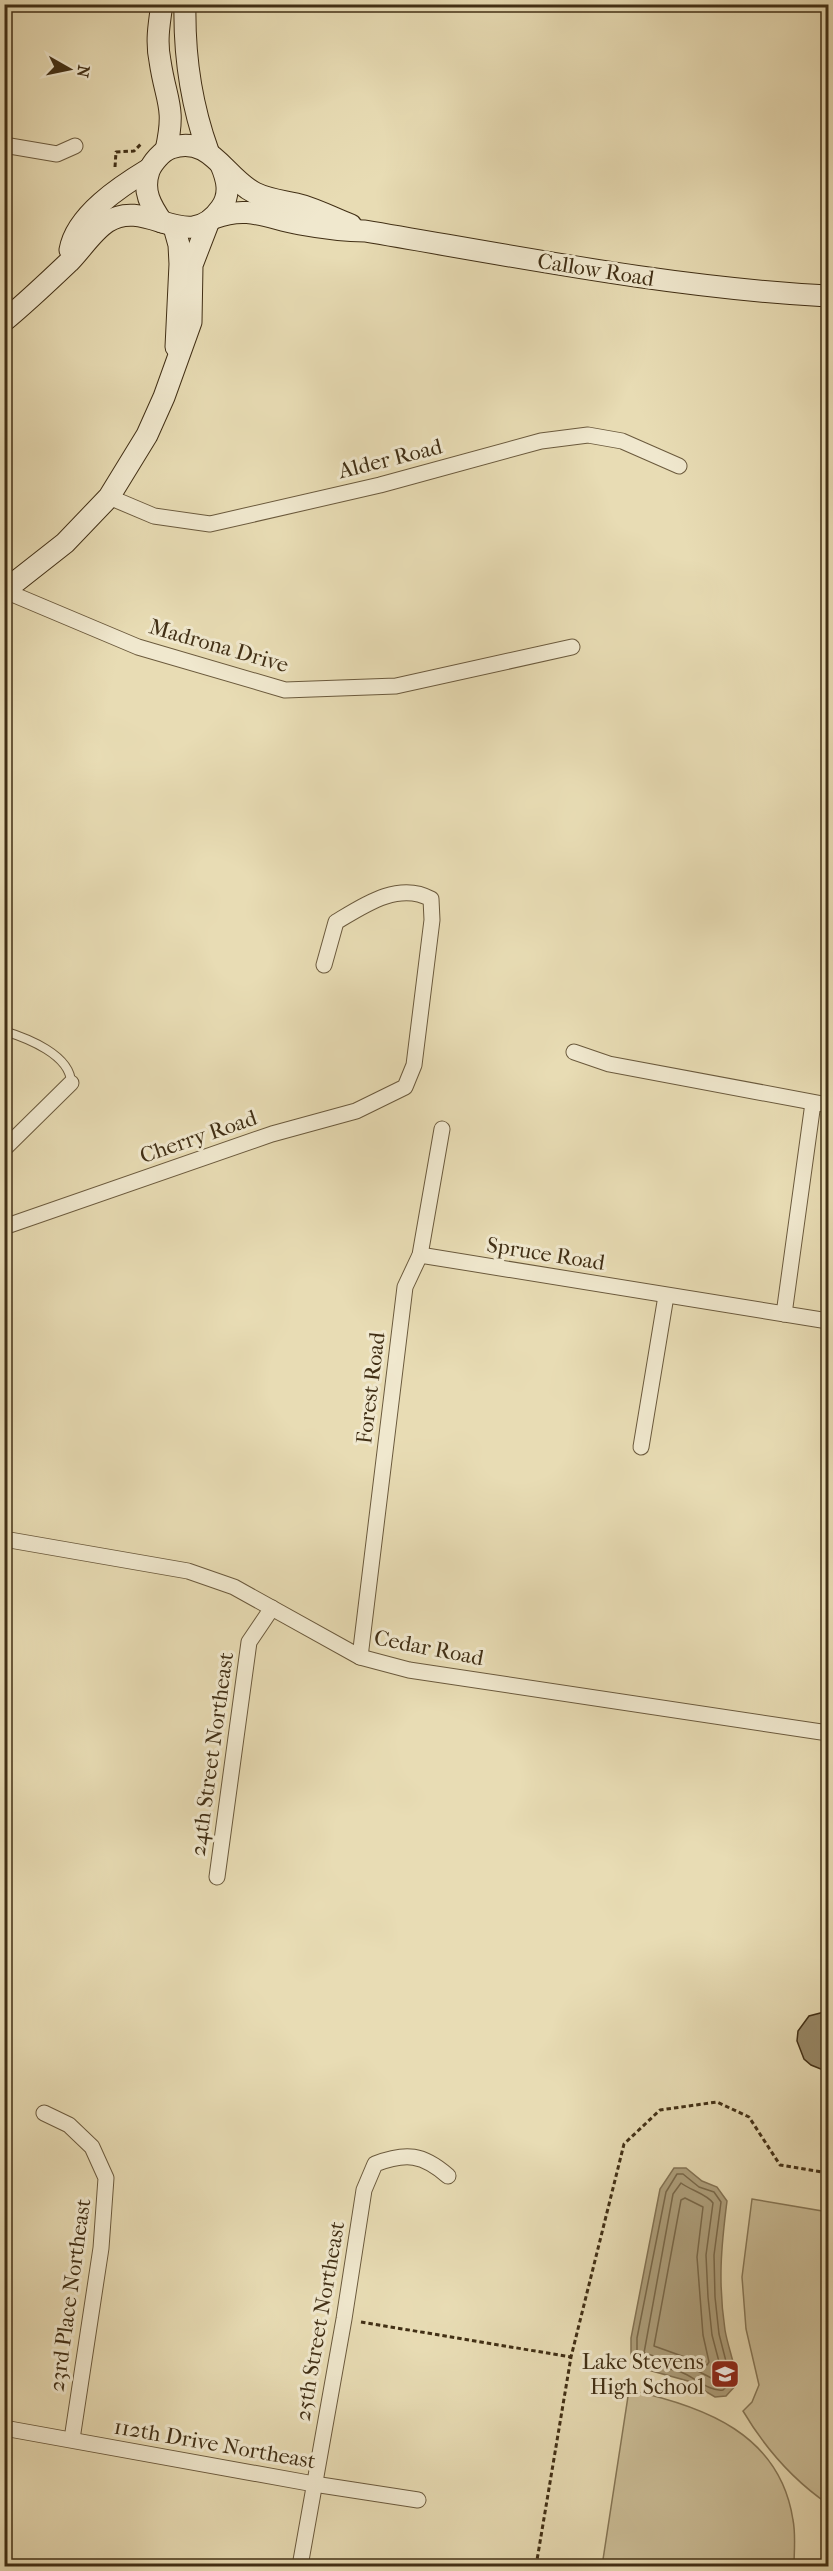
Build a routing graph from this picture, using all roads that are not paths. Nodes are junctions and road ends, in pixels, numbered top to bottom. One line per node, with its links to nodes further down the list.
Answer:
1 (162, 4): 5 (street)
2 (185, 4): 6 (street)
3 (4, 145): 4 (street)
4 (75, 146)
5 (166, 150): 6 (street); 7 (street)
6 (215, 158): 8 (street); 10 (street, Callow Road)
7 (149, 169): 9 (street); 11 (street)
8 (211, 220): 9 (street); 10 (street, Callow Road); 14 (street)
9 (168, 224): 11 (street); 14 (street)
10 (365, 231): 12 (street, Callow Road)
11 (68, 263): 13 (street)
12 (828, 296)
13 (4, 321)
14 (176, 360): 16 (street)
15 (679, 466): 16 (street, Alder Road)
16 (110, 497): 17 (street)
17 (5, 591): 18 (street, Madrona Drive)
18 (572, 647)
19 (324, 965): 26 (street, Cherry Road)
20 (4, 1031): 22 (lane)
21 (574, 1052): 23 (street)
22 (71, 1083): 25 (street)
23 (821, 1104): 29 (street)
24 (442, 1129): 27 (street, Forest Road)
25 (4, 1149)
26 (4, 1227)
27 (420, 1255): 28 (street, Spruce Road); 34 (street, Forest Road)
28 (666, 1296): 29 (street, Spruce Road); 31 (street)
29 (784, 1314): 30 (street, Spruce Road)
30 (828, 1321)
31 (641, 1447)
32 (4, 1539): 33 (street, Cedar Road)
33 (272, 1608): 34 (street, Cedar Road); 36 (street, 24th Street Northeast)
34 (360, 1657): 35 (street, Cedar Road)
35 (828, 1733)
36 (217, 1876)
37 (44, 2113): 40 (street, 23rd Place Northeast)
38 (448, 2176): 41 (street, 25th Street Northeast)
39 (4, 2428): 40 (street, 112th Drive Northeast)
40 (72, 2439): 41 (street, 112th Drive Northeast)
41 (314, 2484): 42 (street, 112th Drive Northeast); 43 (street, 25th Street Northeast)
42 (418, 2500)
43 (300, 2566)

